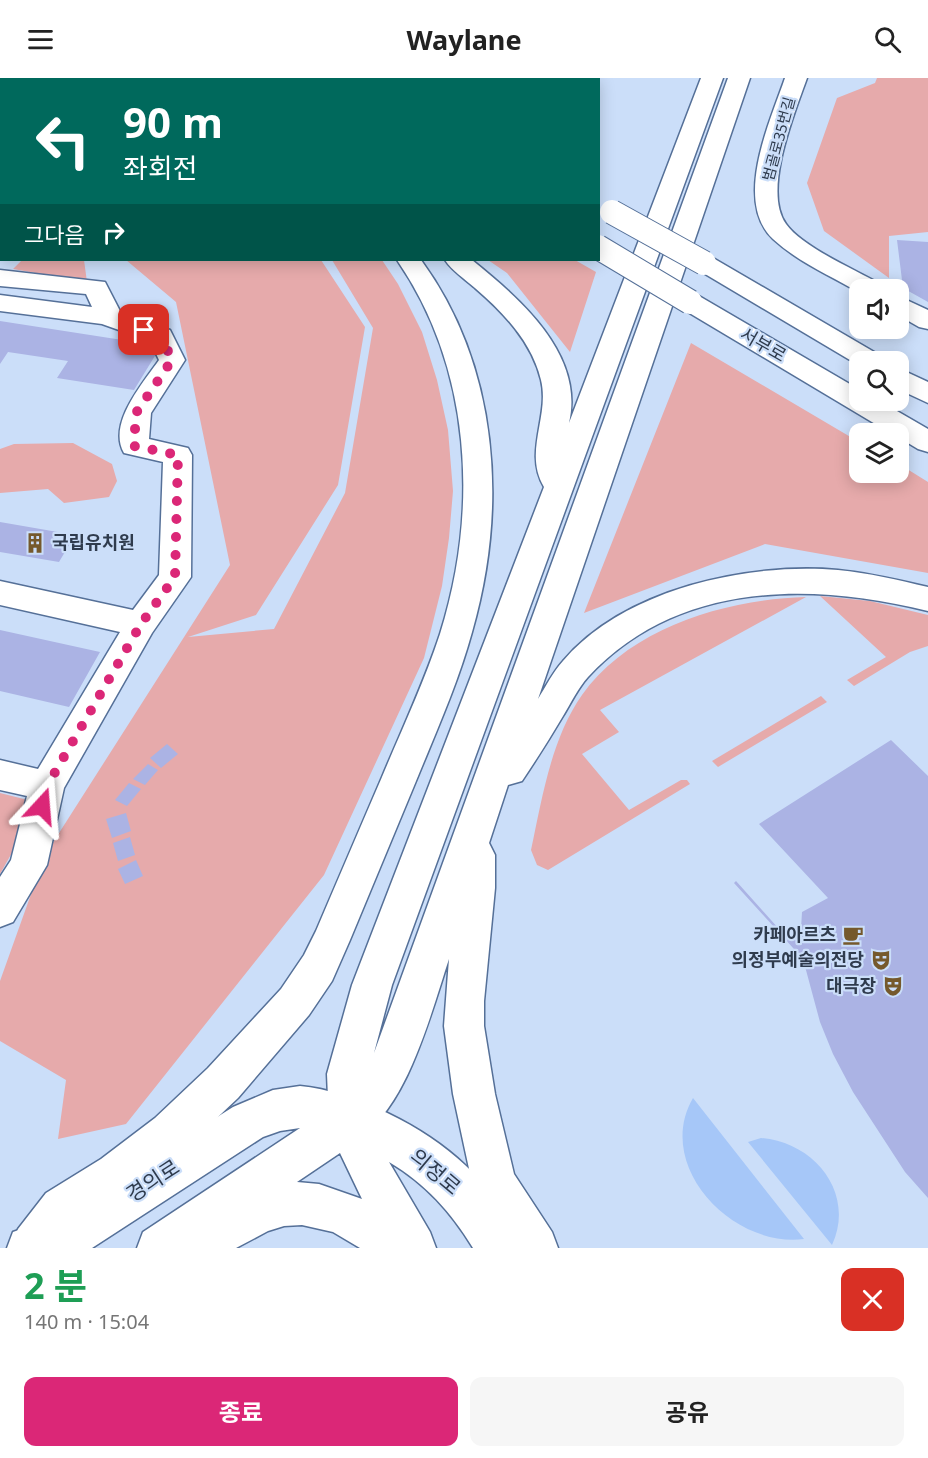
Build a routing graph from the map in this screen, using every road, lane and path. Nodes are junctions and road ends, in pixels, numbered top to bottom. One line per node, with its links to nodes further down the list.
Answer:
1 (712, 78): 18 (main road)
2 (739, 78): 24 (main road)
3 (796, 78): 9 (main road, 범골로35번길)
4 (605, 208): 14 (main road, bridge)
5 (600, 248): 17 (main road, 서부로, bridge)
6 (410, 261): 28 (main road)
7 (458, 261): 18 (main road)
8 (0, 278): 12 (main road)
9 (855, 279)
10 (0, 303): 12 (main road)
11 (909, 310): 13 (main road)
12 (110, 317): 21 (main road)
13 (928, 321)
14 (853, 351)
15 (909, 383): 16 (main road)
16 (928, 394)
17 (928, 442)
18 (558, 490): 27 (main road)
19 (0, 592): 21 (main road)
20 (928, 599): 24 (main road)
21 (141, 624): 23 (main road)
22 (0, 775): 23 (main road)
23 (47, 786): 25 (main road)
24 (477, 824): 27 (main road); 34 (main road)
25 (0, 910)
26 (275, 1110): 27 (main road, 의정로); 28 (main road, 경의로)
27 (350, 1120): 29 (main road); 32 (main road); 33 (main road, 의정로)
28 (32, 1247)
29 (159, 1248)
30 (189, 1248): 31 (main road)
31 (397, 1248)
32 (414, 1248)
33 (499, 1248)
34 (536, 1248)

